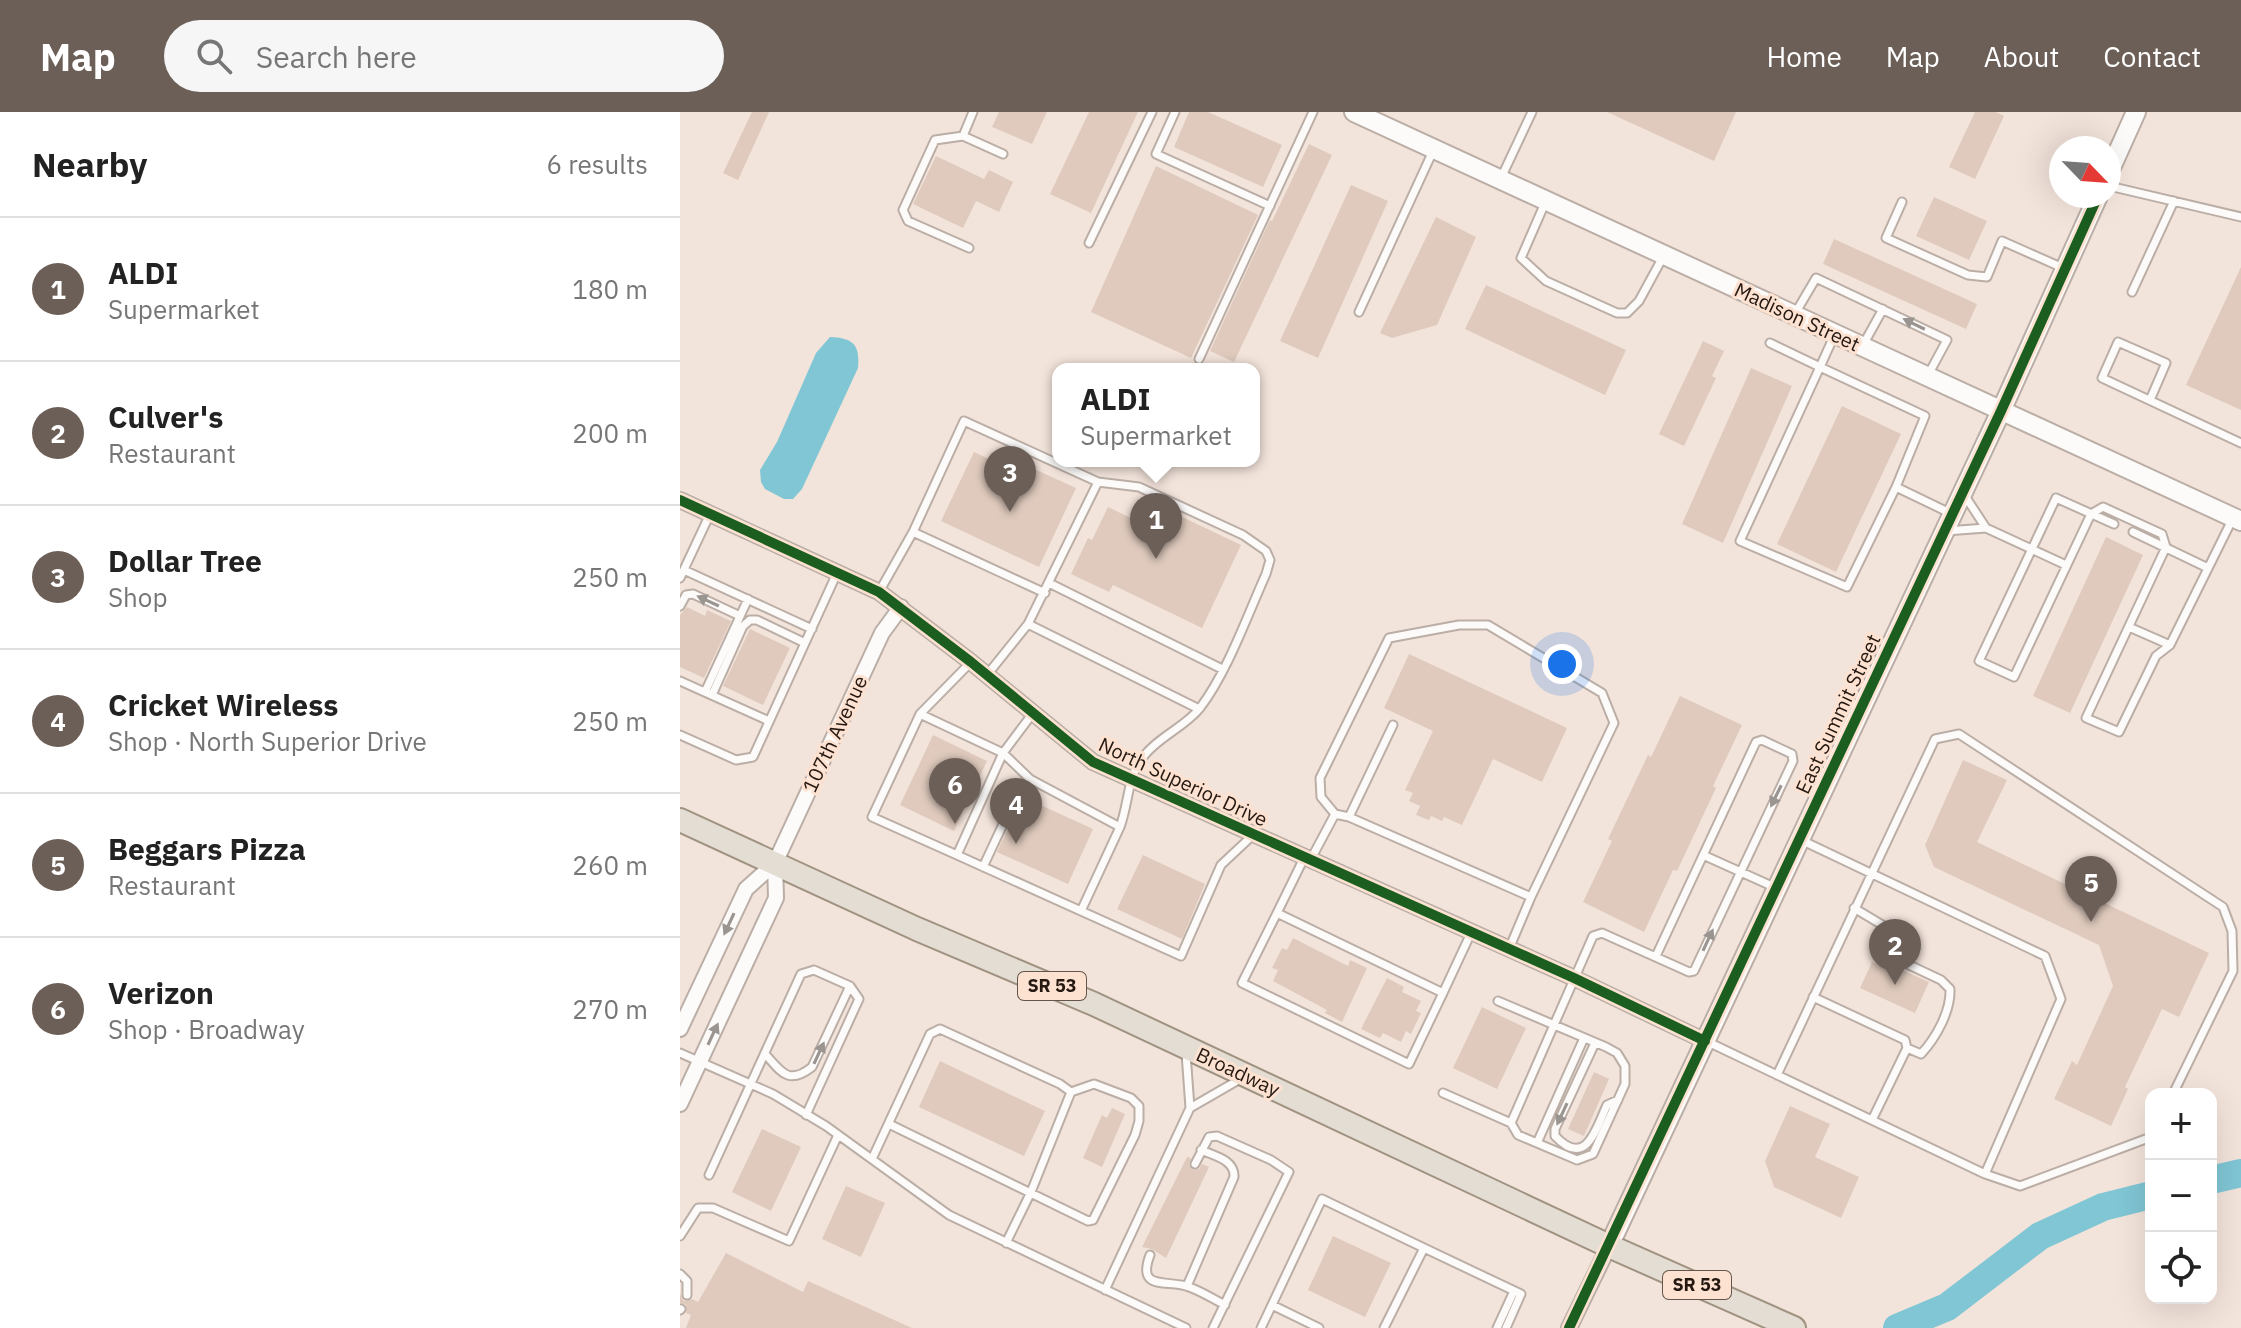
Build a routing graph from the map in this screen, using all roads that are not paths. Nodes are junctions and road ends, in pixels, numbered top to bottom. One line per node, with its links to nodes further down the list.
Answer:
1 (973, 112): 8 (lane)
2 (1152, 112): 20 (lane)
3 (1175, 112): 17 (lane)
4 (1313, 112): 17 (lane)
5 (1354, 112): 10 (street, Madison Street)
6 (1532, 112): 12 (lane)
7 (2136, 112): 9 (street)
8 (963, 136): 11 (lane); 21 (lane)
9 (2121, 145)
10 (1434, 149): 12 (street, Madison Street); 26 (lane)
11 (1003, 154)
12 (1500, 180): 14 (street, Madison Street)
13 (2121, 189): 15 (lane)
14 (1546, 201): 22 (street, Madison Street); 22 (lane)
15 (2174, 201): 19 (lane); 24 (lane)
16 (1902, 202): 23 (lane)
17 (1270, 206): 31 (lane)
18 (2093, 208): 23 (street, East Summit Street)
19 (2241, 217)
20 (1089, 243)
21 (969, 248)
22 (1664, 255): 27 (street, Madison Street)
23 (2065, 269): 35 (street, East Summit Street)
24 (2132, 292)
25 (1883, 309): 27 (lane); 30 (lane); 33 (lane, one-way to 25)
26 (1359, 312)
27 (1794, 315): 28 (street, Madison Street)
28 (1835, 334): 30 (street, Madison Street); 32 (lane)
29 (1770, 343): 32 (lane)
30 (1862, 347): 33 (street, Madison Street)
31 (1199, 359)
32 (1820, 367): 40 (lane); 40 (lane)
33 (1927, 377): 35 (street, Madison Street)
34 (2150, 400): 34 (lane); 36 (lane)
35 (2001, 411): 41 (street, East Summit Street); 46 (street, Madison Street)
36 (2241, 443)
37 (1052, 461): 49 (lane)
38 (1065, 467): 39 (lane)
39 (1098, 482): 59 (lane); 72 (lane)
40 (1896, 487): 44 (lane)
41 (1963, 492): 44 (street, East Summit Street); 48 (lane)
42 (680, 500): 43 (street, North Superior Drive)
43 (710, 514): 56 (lane); 57 (street, North Superior Drive)
44 (1952, 514): 50 (street, East Summit Street)
45 (2091, 514): 47 (lane); 52 (lane); 53 (lane); 54 (lane)
46 (2237, 520): 55 (lane)
47 (2114, 524)
48 (1986, 528): 50 (lane); 53 (lane)
49 (913, 532): 60 (lane); 61 (lane)
50 (1944, 532): 90 (street, East Summit Street)
51 (2133, 532): 52 (lane)
52 (2166, 547): 55 (lane); 67 (lane)
53 (2031, 549): 54 (lane); 54 (lane)
54 (2066, 565)
55 (2208, 568): 70 (lane)
56 (684, 570): 58 (lane); 62 (lane)
57 (837, 573): 60 (street, North Superior Drive); 68 (lane)
58 (680, 578)
59 (1049, 583): 61 (lane); 72 (lane)
60 (879, 592): 64 (street, North Superior Drive)
61 (1045, 593): 66 (lane)
62 (748, 599): 65 (lane); 68 (lane)
63 (680, 606): 65 (lane, one-way to 63)
64 (901, 607): 71 (street, North Superior Drive); 94 (street, 107th Avenue)
65 (740, 616): 75 (lane)
66 (1028, 624): 73 (lane); 76 (lane)
67 (2129, 627): 70 (lane); 70 (lane)
68 (812, 629): 69 (lane)
69 (805, 643): 75 (lane); 79 (lane)
70 (2170, 645)
71 (971, 662): 73 (street, North Superior Drive); 78 (lane)
72 (1222, 669): 76 (lane)
73 (987, 675): 77 (street, North Superior Drive)
74 (680, 681): 75 (lane)
75 (708, 694): 79 (lane)
76 (1199, 709): 84 (lane)
77 (1033, 713): 82 (lane); 84 (street, North Superior Drive)
78 (920, 714): 82 (lane); 91 (lane)
79 (769, 721): 81 (lane)
80 (1393, 725): 86 (lane)
81 (680, 735)
82 (1003, 753): 83 (lane); 91 (lane)
83 (1030, 779): 88 (lane); 95 (lane)
84 (1130, 779): 88 (lane); 89 (street, North Superior Drive)
85 (1335, 814): 86 (lane); 93 (lane); 99 (lane)
86 (1349, 817): 99 (lane)
87 (680, 820): 94 (main road, Broadway / SR 53)
88 (1120, 827): 101 (lane)
89 (1253, 835): 93 (street, North Superior Drive); 101 (lane)
90 (1799, 839): 97 (lane); 98 (street, East Summit Street)
91 (957, 855): 95 (lane)
92 (1703, 855): 96 (lane); 96 (lane, one-way to 96); 105 (lane)
93 (1307, 860): 102 (lane); 103 (street, North Superior Drive)
94 (775, 863): 112 (street, 107th Avenue, one-way to 112); 116 (main road, Broadway / SR 53); 120 (street, 107th Avenue, one-way to 94)
95 (983, 867): 101 (lane)
96 (1740, 872): 98 (lane); 105 (lane, one-way to 96)
97 (1870, 873): 100 (lane); 124 (lane); 140 (lane)
98 (1776, 888): 114 (street, East Summit Street)
99 (1531, 897): 104 (lane)
100 (1854, 908): 109 (lane); 117 (lane)
101 (1081, 911)
102 (1277, 913): 108 (lane); 108 (lane)
103 (1471, 933): 104 (street, North Superior Drive); 108 (lane)
104 (1509, 949): 106 (street, North Superior Drive)
105 (1656, 956): 106 (lane)
106 (1574, 978): 111 (lane); 114 (street, North Superior Drive)
107 (850, 986): 119 (lane); 119 (lane, one-way to 107); 130 (lane)
108 (1443, 993)
109 (1813, 997): 117 (lane); 121 (lane)
110 (1498, 1001): 111 (lane)
111 (1555, 1026): 113 (lane); 132 (lane)
112 (680, 1029)
113 (1584, 1038): 115 (lane); 136 (lane)
114 (1705, 1041): 121 (lane); 145 (street, East Summit Street)
115 (1595, 1043): 127 (lane); 127 (lane, one-way to 127)
116 (1186, 1047): 122 (main road, Broadway / SR 53); 129 (lane)
117 (1907, 1048): 131 (lane)
118 (680, 1053): 120 (lane)
119 (766, 1055): 123 (lane)
120 (700, 1061): 123 (lane); 128 (street, 107th Avenue)
121 (1777, 1075): 131 (lane)
122 (1246, 1076): 129 (lane); 145 (main road, Broadway / SR 53)
123 (753, 1084): 130 (lane); 141 (lane)
124 (2176, 1088)
125 (1071, 1092): 133 (lane); 142 (lane); 142 (lane)
126 (1443, 1093): 132 (lane)
127 (1618, 1100): 136 (lane)
128 (680, 1104)
129 (1190, 1108): 150 (lane)
130 (806, 1115): 134 (lane)
131 (1872, 1120): 140 (lane)
132 (1511, 1123): 136 (lane)
133 (889, 1124): 138 (lane); 142 (lane)
134 (838, 1135): 138 (lane); 143 (lane)
135 (2145, 1139): 140 (lane)
136 (1537, 1143)
137 (1201, 1150): 139 (lane); 149 (lane); 153 (lane)
138 (872, 1159): 144 (lane)
139 (1195, 1164)
140 (1985, 1174)
141 (709, 1175)
142 (1031, 1192): 144 (lane)
143 (680, 1236)
144 (1006, 1243): 150 (lane)
145 (1609, 1246): 162 (street); 163 (main road, Broadway / SR 53)
146 (1424, 1248): 151 (lane); 154 (lane); 159 (lane)
147 (1150, 1255): 149 (lane)
148 (680, 1274): 152 (lane)
149 (1187, 1286): 153 (lane)
150 (1105, 1290): 155 (lane)
151 (1518, 1292): 160 (lane); 161 (lane)
152 (687, 1295)
153 (1225, 1305): 156 (lane)
154 (1272, 1305): 157 (lane); 158 (lane)
155 (1186, 1328)
156 (1213, 1328)
157 (1261, 1328)
158 (1319, 1328)
159 (1384, 1328)
160 (1497, 1328)
161 (1506, 1328)
162 (1569, 1328)
163 (1794, 1328)

